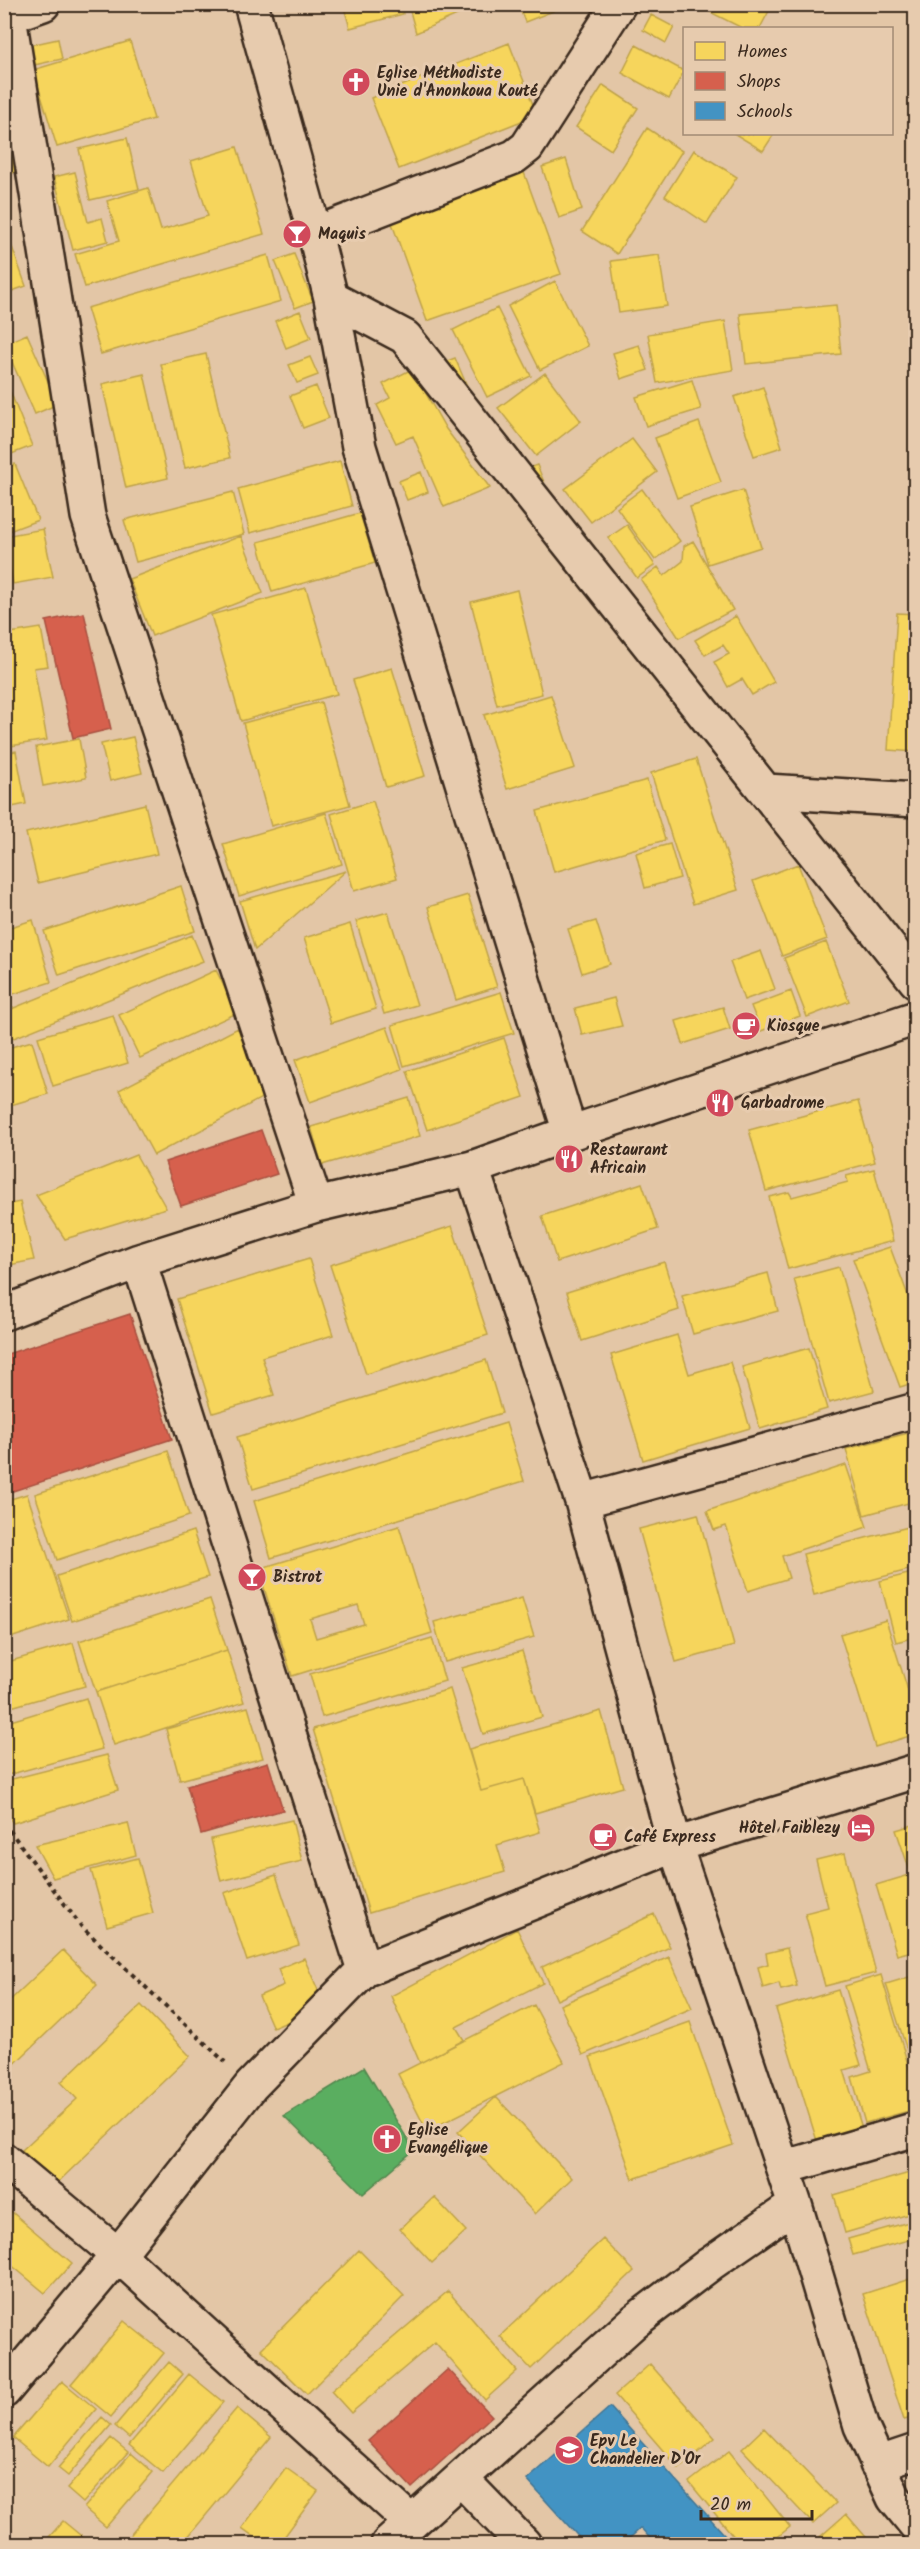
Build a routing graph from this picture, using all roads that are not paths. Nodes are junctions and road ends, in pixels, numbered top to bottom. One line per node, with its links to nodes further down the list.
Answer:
1 (43, 4): 4 (street)
2 (250, 4): 5 (street)
3 (619, 4): 5 (street)
4 (8, 10): 13 (street)
5 (315, 234): 6 (street)
6 (331, 298): 7 (street); 11 (street)
7 (766, 791): 8 (street); 9 (street)
8 (915, 800)
9 (915, 981)
10 (915, 1018): 11 (street)
11 (570, 1133): 12 (street)
12 (472, 1168): 13 (street); 17 (street)
13 (316, 1205): 14 (street)
14 (140, 1261): 15 (street); 20 (street)
15 (4, 1313)
16 (915, 1410): 17 (street)
17 (582, 1501): 19 (street)
18 (915, 1771): 19 (street)
19 (675, 1845): 20 (street); 23 (street)
20 (364, 1970): 25 (street)
21 (915, 2129): 23 (street)
22 (4, 2160): 25 (street)
23 (783, 2168): 24 (street)
24 (795, 2205): 28 (street); 29 (street)
25 (118, 2255): 26 (street); 30 (street)
26 (4, 2391)
27 (915, 2451): 28 (street)
28 (877, 2464): 31 (street)
29 (461, 2479): 30 (street); 33 (street)
30 (411, 2522): 32 (street)
31 (915, 2525)
32 (388, 2544)
33 (524, 2544)

